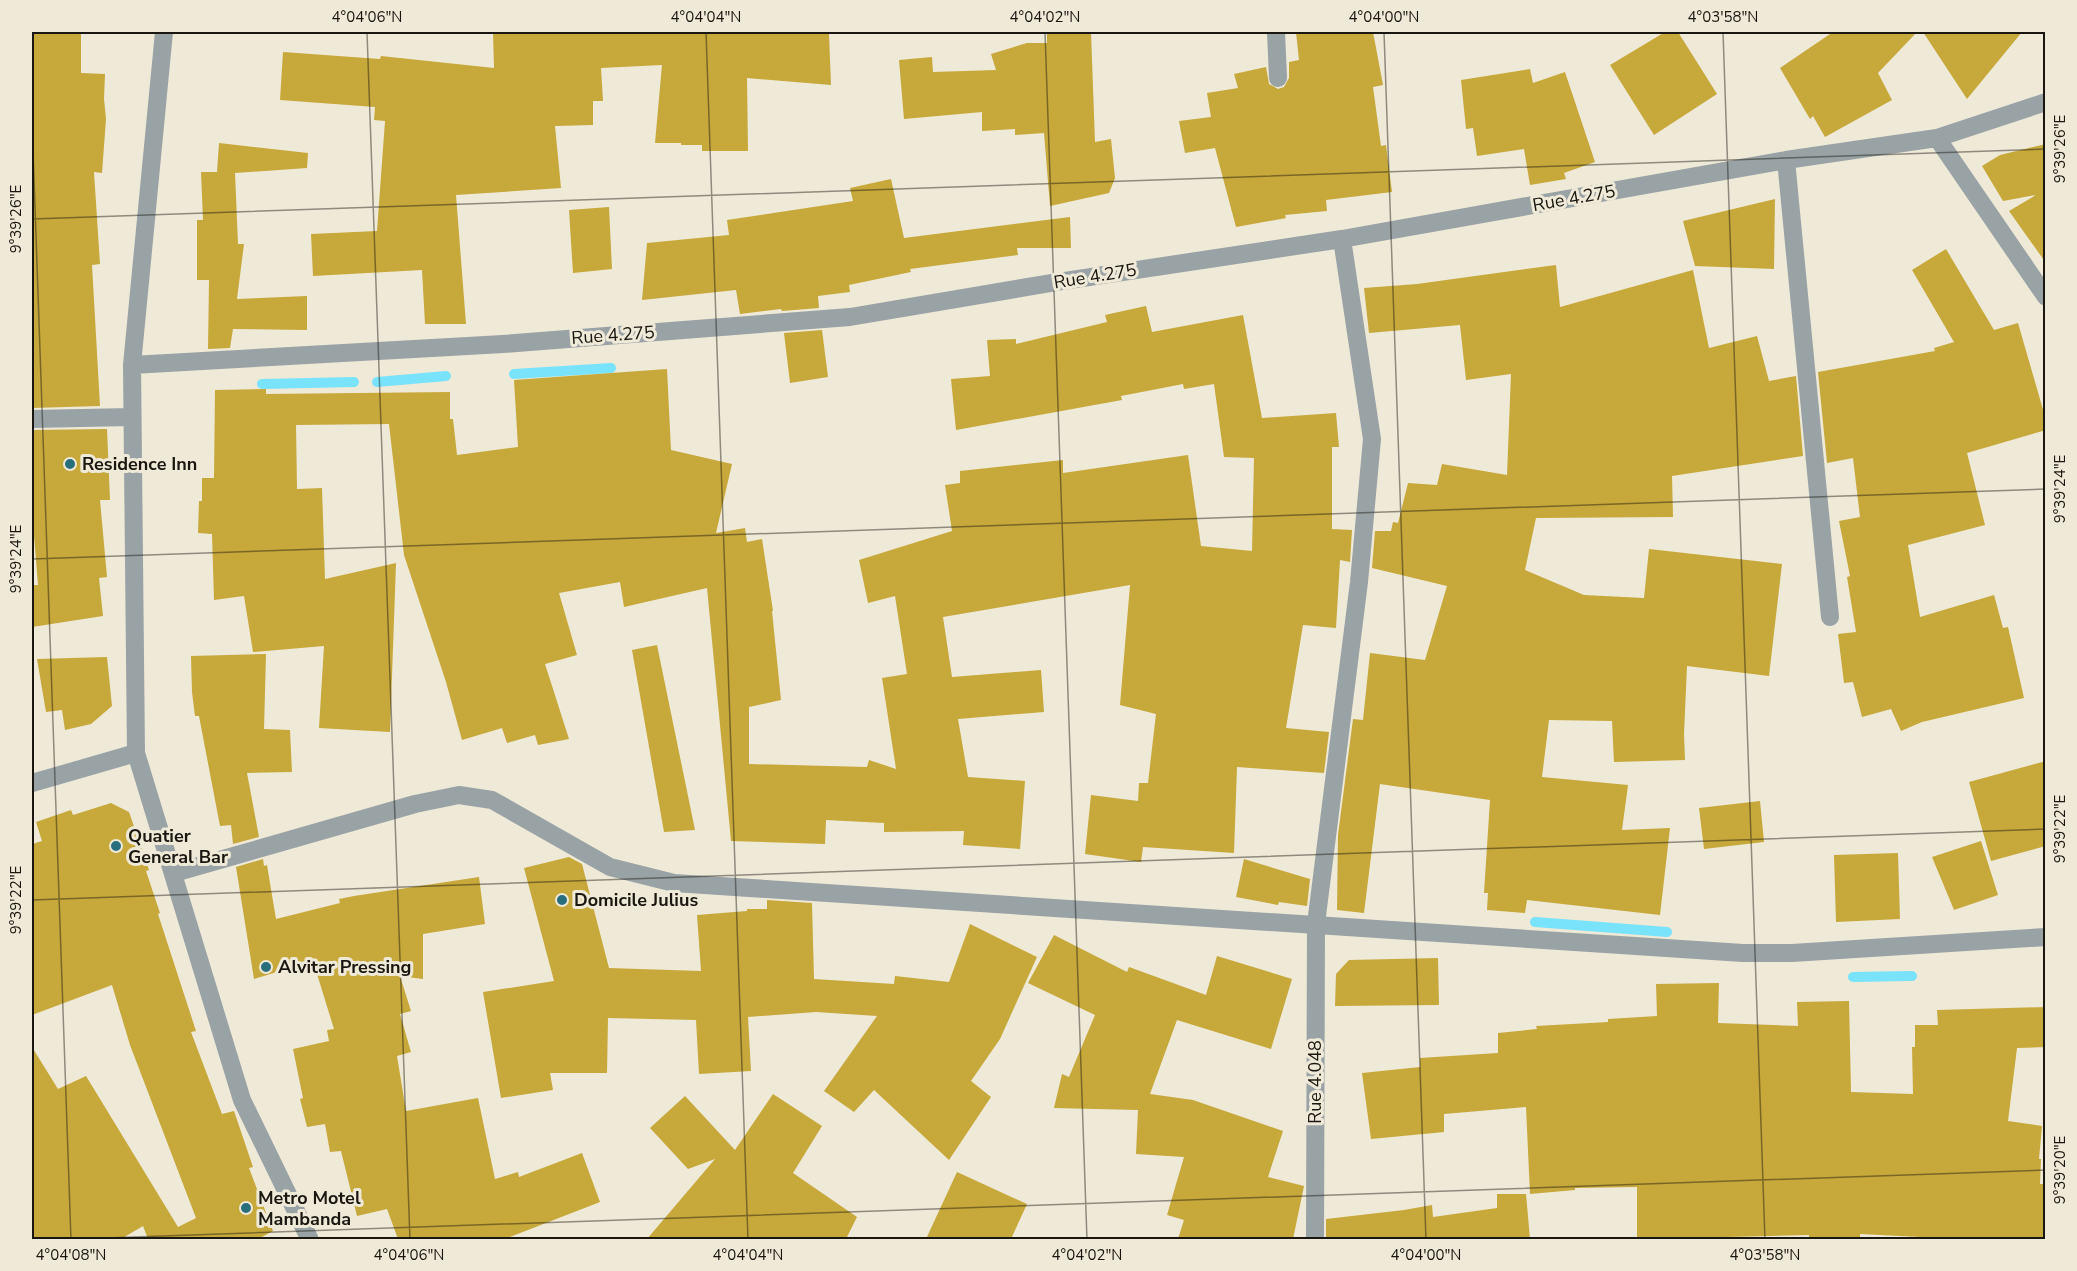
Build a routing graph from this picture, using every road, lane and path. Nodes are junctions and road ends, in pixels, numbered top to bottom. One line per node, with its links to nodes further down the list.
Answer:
1 (164, 32): 9 (street)
2 (1276, 32): 3 (street)
3 (1278, 78)
4 (2046, 102): 5 (street, Rue 4.275)
5 (1937, 138): 6 (street, Rue 4.275); 8 (street)
6 (1786, 160): 7 (street, Rue 4.275); 12 (street)
7 (1342, 239): 9 (street, Rue 4.275); 16 (street, Rue 4.048)
8 (2046, 297)
9 (132, 365): 10 (street)
10 (131, 417): 11 (street); 13 (street)
11 (32, 419)
12 (1830, 617)
13 (136, 753): 14 (street); 15 (street)
14 (32, 783)
15 (174, 873): 16 (street); 18 (street)
16 (1316, 924): 17 (street); 19 (street, Rue 4.048)
17 (2046, 938)
18 (310, 1239)
19 (1315, 1239)

